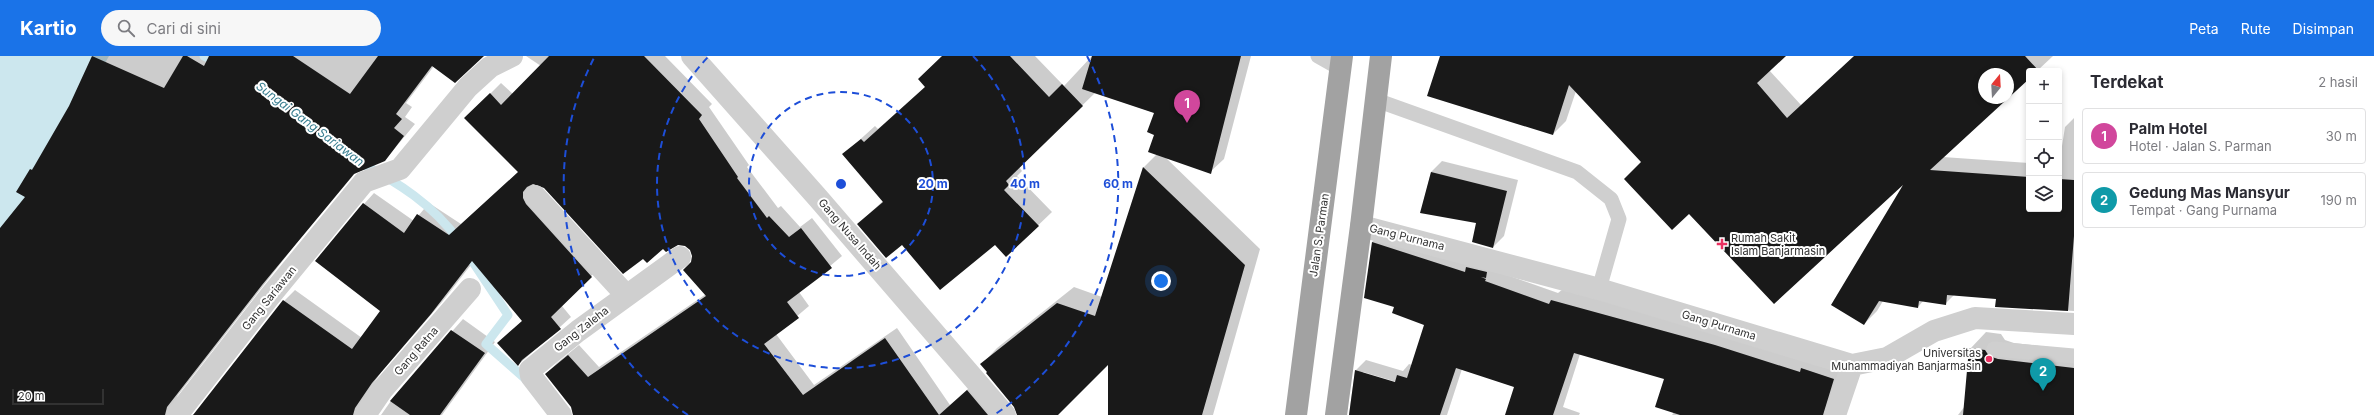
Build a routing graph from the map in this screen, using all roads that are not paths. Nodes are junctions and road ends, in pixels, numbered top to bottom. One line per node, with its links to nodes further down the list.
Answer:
1 (512, 56): 17 (street, Gang Sariawan)
2 (692, 56): 20 (street, Gang Nusa Indah)
3 (1318, 56): 5 (lane)
4 (1381, 56): 6 (highway)
5 (1341, 62): 21 (highway, Jalan S. Parman)
6 (1376, 100): 8 (highway); 11 (lane)
7 (535, 196): 12 (street)
8 (1361, 226): 11 (street, Gang Purnama); 22 (highway)
9 (680, 257): 12 (street, Gang Zaleha)
10 (470, 289): 18 (street, Gang Ratna)
11 (1599, 289): 16 (street, Gang Purnama)
12 (626, 295): 19 (street, Gang Zaleha)
13 (2074, 324): 16 (street, Gang Purnama)
14 (1994, 349): 15 (lane)
15 (2074, 356)
16 (1852, 365): 23 (street)
17 (177, 415)
18 (365, 415)
19 (561, 415)
20 (1006, 415)
21 (1296, 415)
22 (1336, 415)
23 (1835, 415)

